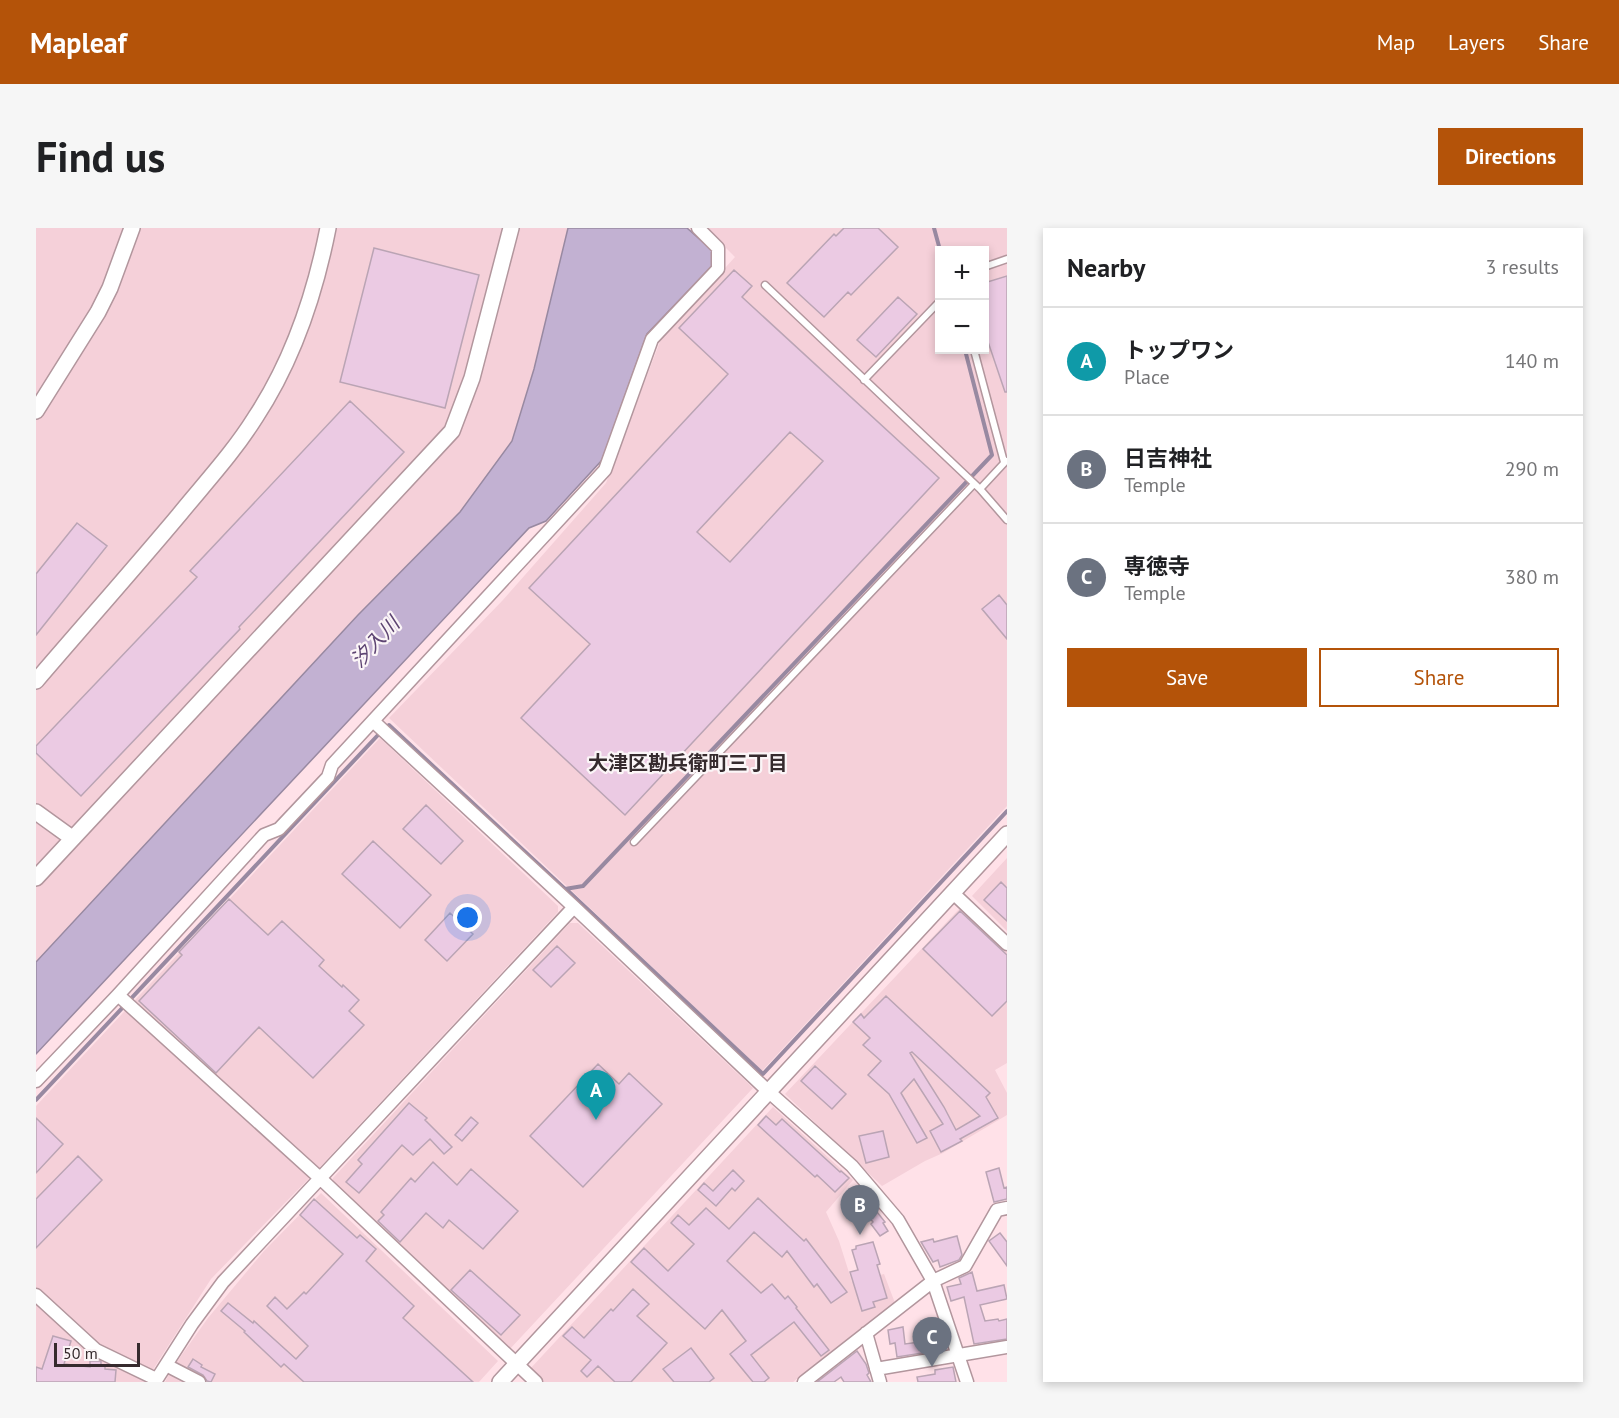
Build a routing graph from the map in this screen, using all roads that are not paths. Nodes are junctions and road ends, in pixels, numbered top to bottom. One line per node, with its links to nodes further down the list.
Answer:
1 (132, 228): 11 (street)
2 (328, 228): 16 (street)
3 (511, 228): 20 (street)
4 (698, 228): 17 (street)
5 (1007, 259): 6 (lane)
6 (989, 265)
7 (765, 285): 10 (lane)
8 (935, 306): 10 (lane)
9 (975, 354): 12 (lane)
10 (864, 380): 13 (lane)
11 (36, 411)
12 (1006, 461): 14 (lane)
13 (974, 484): 14 (lane); 21 (lane)
14 (981, 489): 15 (lane)
15 (1007, 520)
16 (36, 681)
17 (373, 722): 24 (street); 26 (street)
18 (36, 812): 20 (street)
19 (1007, 834): 23 (street)
20 (72, 838): 22 (street)
21 (634, 842)
22 (36, 878)
23 (952, 892): 25 (street); 28 (street)
24 (574, 907): 28 (street); 29 (street)
25 (1007, 944)
26 (118, 995): 27 (street); 29 (street)
27 (36, 1081)
28 (769, 1092): 31 (street); 36 (street)
29 (321, 1179): 36 (street); 37 (street)
30 (1007, 1208): 31 (street)
31 (933, 1281): 33 (street); 35 (street)
32 (36, 1295): 39 (street)
33 (866, 1333): 38 (street); 43 (street)
34 (1007, 1347): 35 (street)
35 (959, 1356): 38 (street); 45 (street)
36 (518, 1364): 41 (street); 42 (street)
37 (166, 1365): 39 (street); 40 (street)
38 (876, 1369): 44 (street)
39 (156, 1381)
40 (199, 1382)
41 (500, 1382)
42 (536, 1382)
43 (804, 1382)
44 (880, 1382)
45 (968, 1382)

